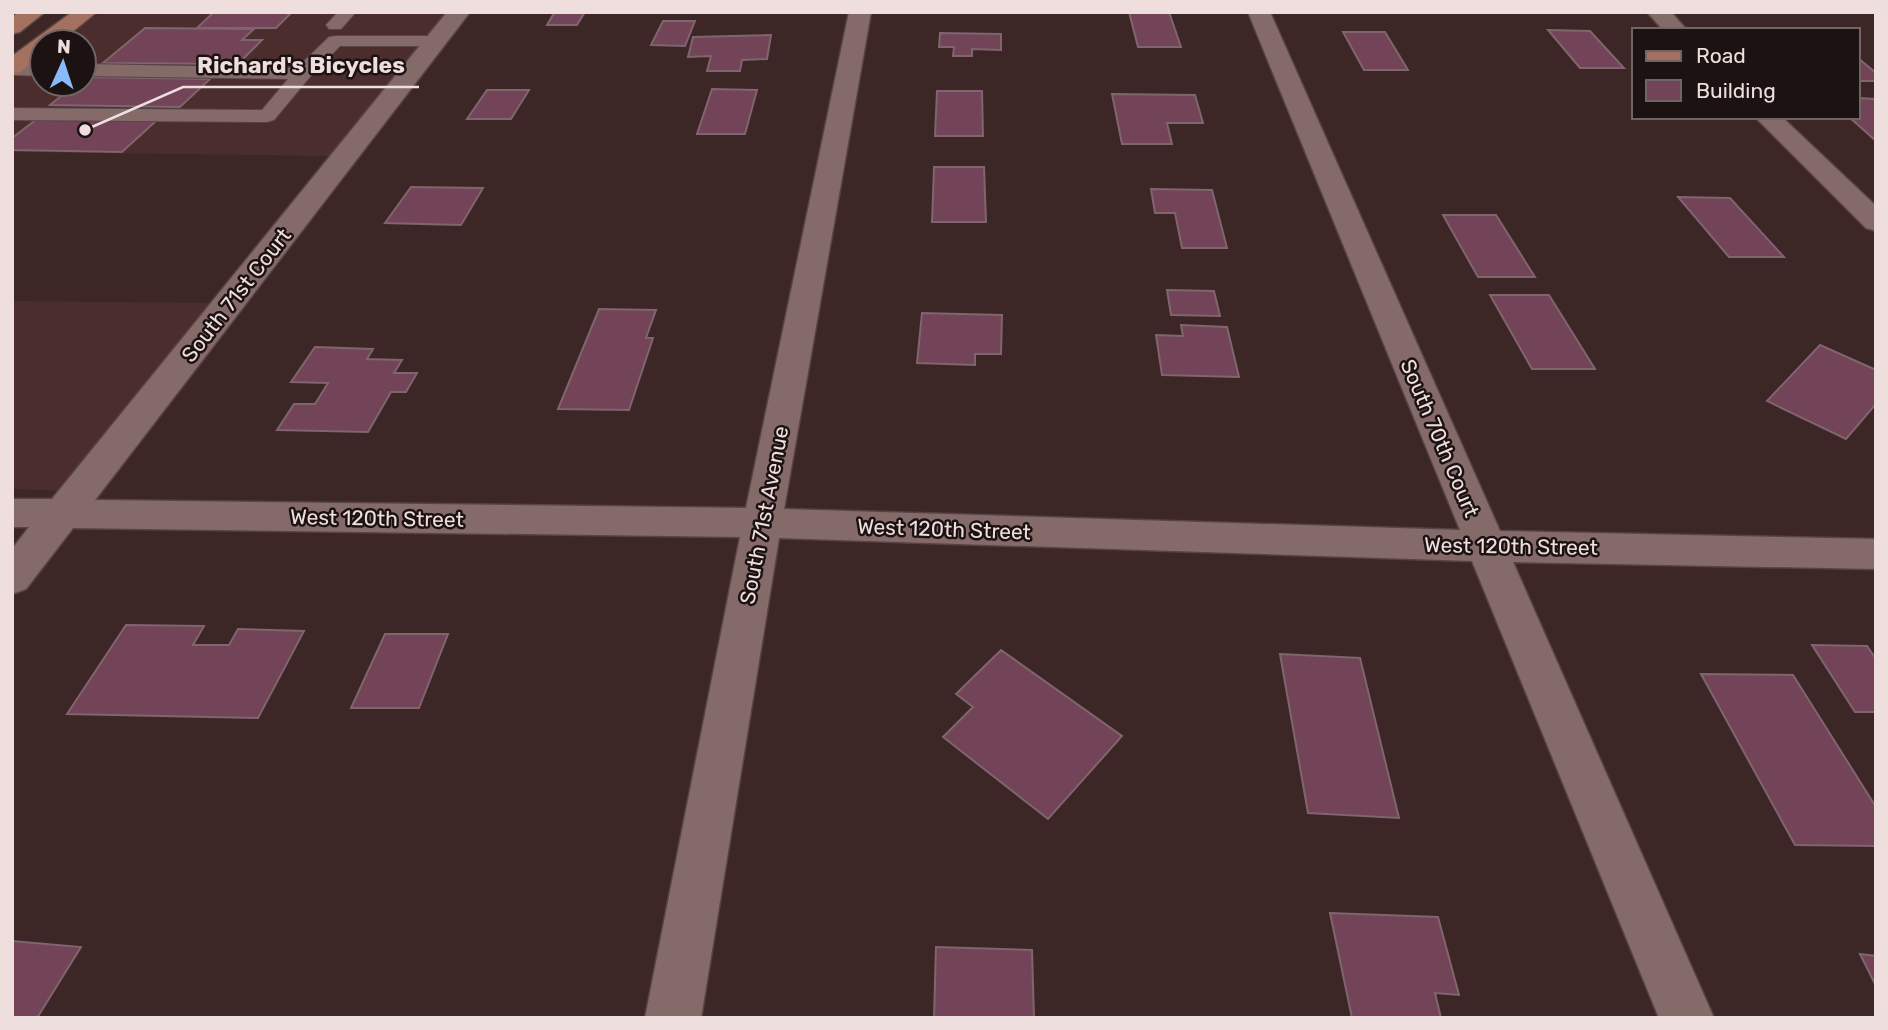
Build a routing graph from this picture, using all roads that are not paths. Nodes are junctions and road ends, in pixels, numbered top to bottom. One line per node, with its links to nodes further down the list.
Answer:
1 (34, 12): 9 (main road)
2 (86, 12): 10 (main road)
3 (348, 12): 8 (lane)
4 (459, 12): 12 (street, South 71st Court)
5 (860, 12): 22 (street, South 71st Avenue)
6 (1259, 12): 23 (street, South 70th Court)
7 (1658, 12): 11 (street)
8 (335, 25)
9 (12, 27)
10 (64, 28)
11 (1674, 28)
12 (437, 41): 16 (lane); 21 (street, South 71st Court)
13 (28, 56): 14 (main road)
14 (12, 68)
15 (98, 71): 16 (lane)
16 (302, 74): 17 (lane)
17 (12, 114)
18 (1769, 119): 19 (street)
19 (1876, 222)
20 (12, 513): 21 (street, West 120th Street)
21 (62, 514): 22 (street, West 120th Street); 25 (street, South 71st Court)
22 (762, 523): 23 (street, West 120th Street); 26 (street, South 71st Avenue)
23 (1486, 546): 24 (street, West 120th Street); 27 (street, South 70th Court)
24 (1876, 554)
25 (12, 578)
26 (673, 1018)
27 (1687, 1018)

